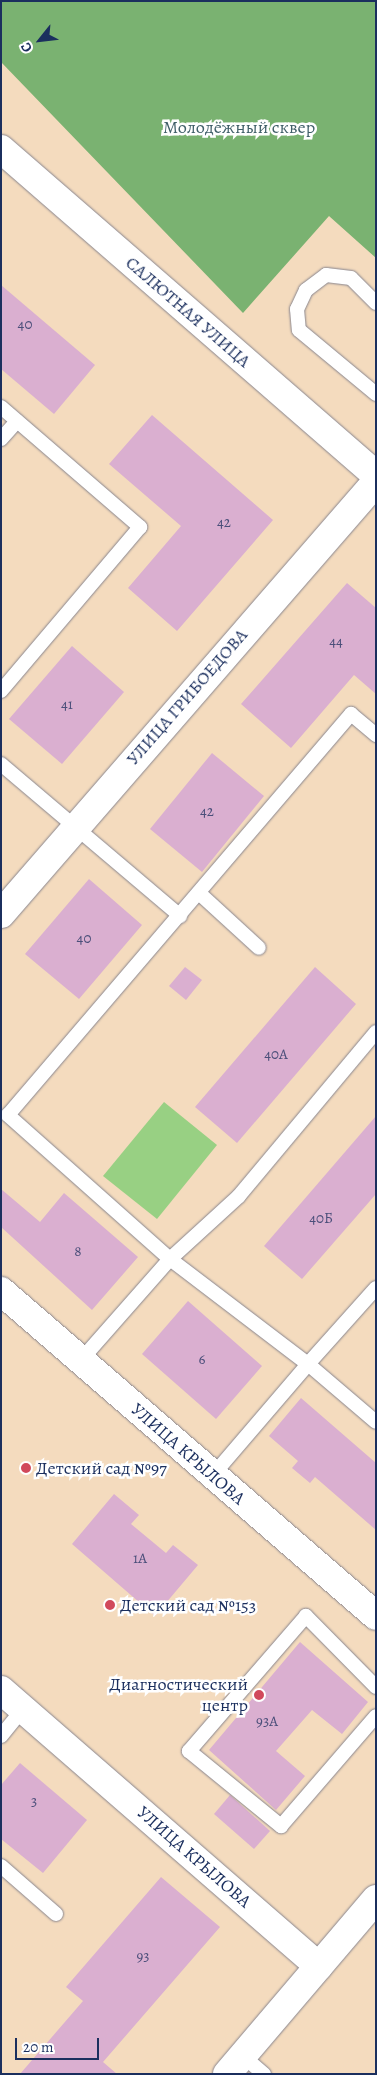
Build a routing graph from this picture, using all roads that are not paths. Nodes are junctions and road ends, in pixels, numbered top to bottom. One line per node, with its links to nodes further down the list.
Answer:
1 (1, 149): 7 (street, САЛЮТНАЯ УЛИЦА)
2 (376, 303): 3 (lane)
3 (376, 394)
4 (1, 407): 5 (lane)
5 (17, 421): 6 (lane); 9 (lane)
6 (1, 439)
7 (376, 475)
8 (376, 482): 12 (street, УЛИЦА ГРИБОЕДОВА)
9 (1, 692)
10 (376, 734): 13 (lane)
11 (1, 764): 12 (lane)
12 (75, 827): 14 (street, УЛИЦА ГРИБОЕДОВА); 15 (lane)
13 (199, 893): 15 (lane); 16 (lane)
14 (1, 914)
15 (180, 916): 18 (lane)
16 (259, 948)
17 (376, 1032): 18 (lane)
18 (170, 1259): 21 (lane); 22 (lane)
19 (376, 1288): 22 (lane)
20 (1, 1291): 21 (street, УЛИЦА КРЫЛОВА)
21 (81, 1360): 24 (street, УЛИЦА КРЫЛОВА)
22 (308, 1364): 23 (lane); 24 (lane)
23 (376, 1422)
24 (213, 1475): 25 (street, УЛИЦА КРЫЛОВА)
25 (372, 1606)
26 (376, 1687): 29 (lane)
27 (1, 1690): 28 (street, УЛИЦА КРЫЛОВА)
28 (23, 1709): 30 (lane); 34 (street, УЛИЦА КРЫЛОВА)
29 (376, 1716)
30 (1, 1736)
31 (1, 1866): 33 (lane)
32 (376, 1899): 34 (street)
33 (56, 1914)
34 (319, 1966): 35 (street)
35 (235, 2065): 36 (lane)
36 (264, 2074)

